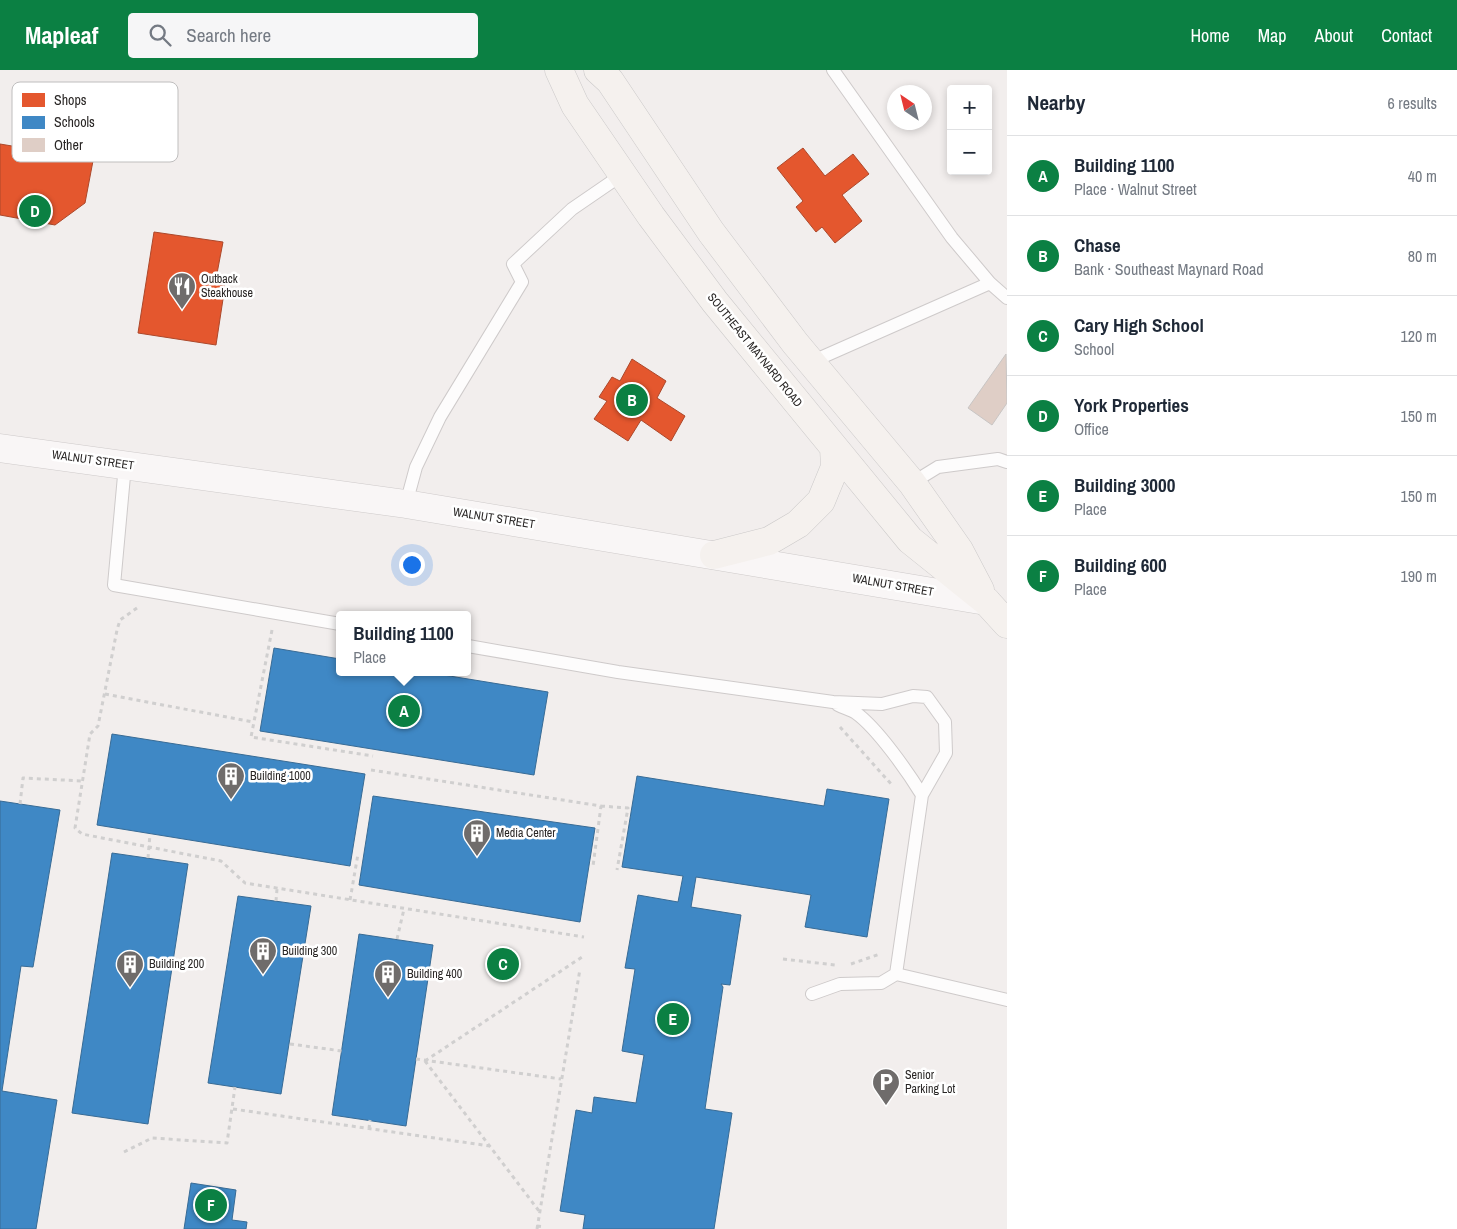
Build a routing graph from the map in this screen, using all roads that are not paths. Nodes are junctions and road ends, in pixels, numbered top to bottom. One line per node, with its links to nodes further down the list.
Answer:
1 (559, 70): 4 (main road, SOUTHEAST MAYNARD ROAD)
2 (598, 70): 7 (main road, SOUTHEAST MAYNARD ROAD)
3 (833, 70): 5 (lane)
4 (623, 174): 9 (main road, SOUTHEAST MAYNARD ROAD); 13 (lane)
5 (990, 283): 6 (lane); 7 (lane)
6 (1007, 298)
7 (811, 362): 12 (main road, SOUTHEAST MAYNARD ROAD)
8 (0, 448): 11 (main road, WALNUT STREET)
9 (834, 448): 14 (main road); 15 (main road, SOUTHEAST MAYNARD ROAD)
10 (1007, 462): 12 (lane)
11 (125, 465): 13 (main road, WALNUT STREET); 16 (lane)
12 (912, 483): 15 (main road, SOUTHEAST MAYNARD ROAD)
13 (406, 504): 14 (main road, WALNUT STREET)
14 (714, 555): 15 (main road, WALNUT STREET)
15 (1000, 603): 17 (main road, SOUTHEAST MAYNARD ROAD)
16 (336, 623)
17 (1007, 624)
18 (471, 647): 19 (lane)
19 (833, 702): 20 (lane); 20 (lane)
20 (922, 795): 21 (lane)
21 (896, 974): 22 (lane); 23 (lane)
22 (812, 994)
23 (1007, 1000)

